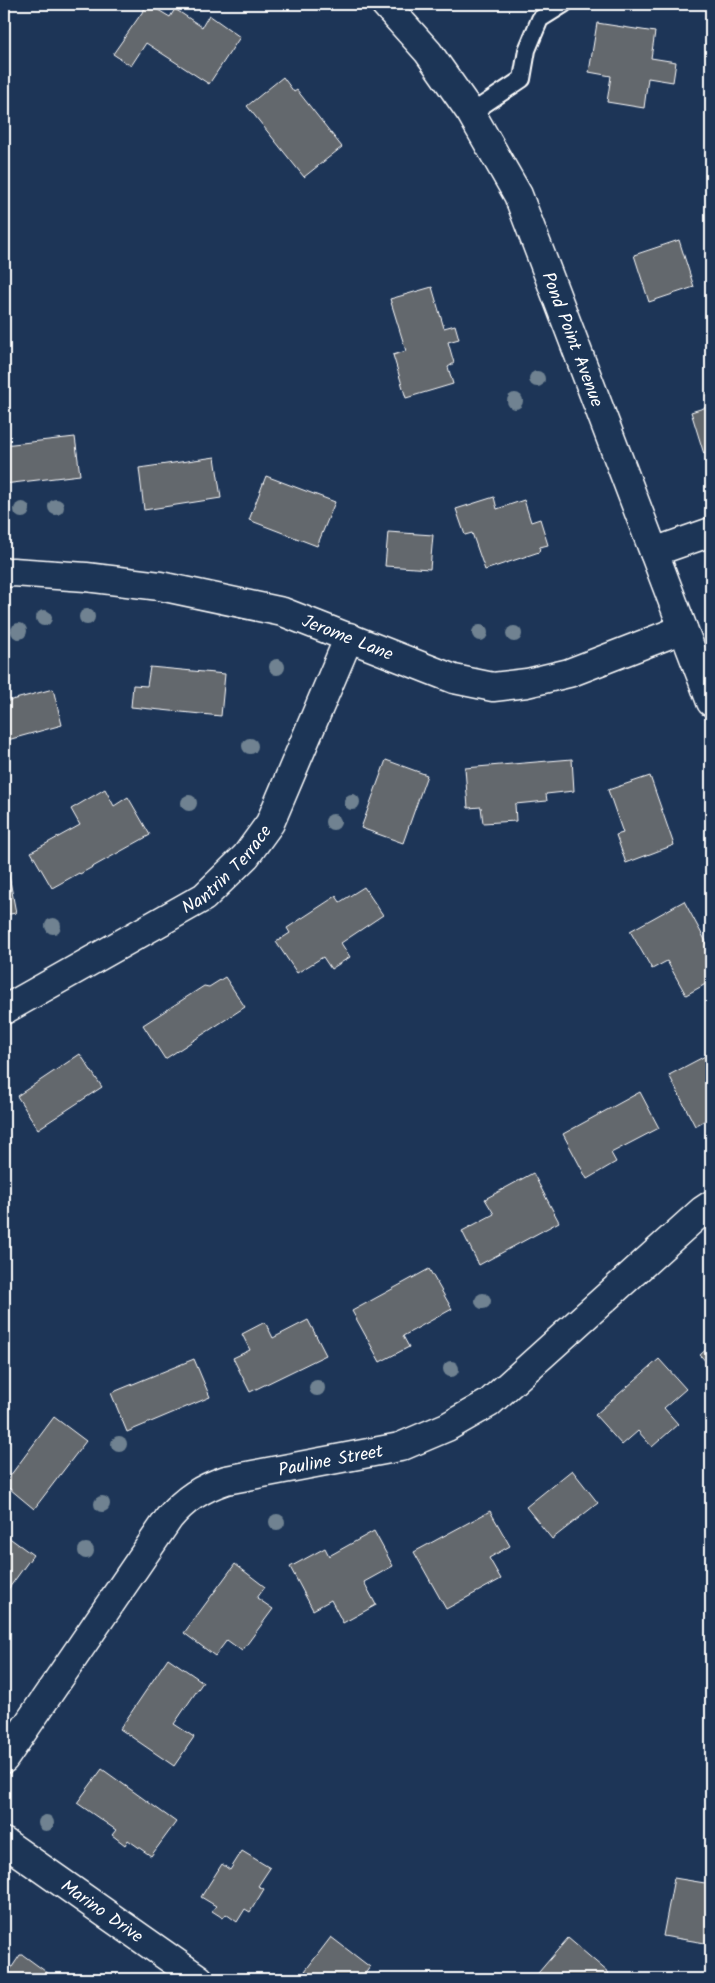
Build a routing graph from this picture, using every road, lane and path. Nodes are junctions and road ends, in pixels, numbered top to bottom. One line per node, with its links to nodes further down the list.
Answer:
1 (384, 4): 3 (street, Pond Point Avenue)
2 (564, 4): 3 (lane)
3 (471, 113): 5 (street, Pond Point Avenue)
4 (711, 532): 5 (street)
5 (654, 552): 7 (street, Pond Point Avenue)
6 (4, 574): 8 (street, Jerome Lane)
7 (683, 629): 8 (street, Jerome Lane); 9 (street, Pond Point Avenue)
8 (349, 637): 10 (street, Nantrin Terrace)
9 (711, 702)
10 (4, 1010)
11 (711, 1205): 12 (street, Pauline Street)
12 (4, 1759)
13 (4, 1842): 14 (street, Marino Drive)
14 (199, 1979)

